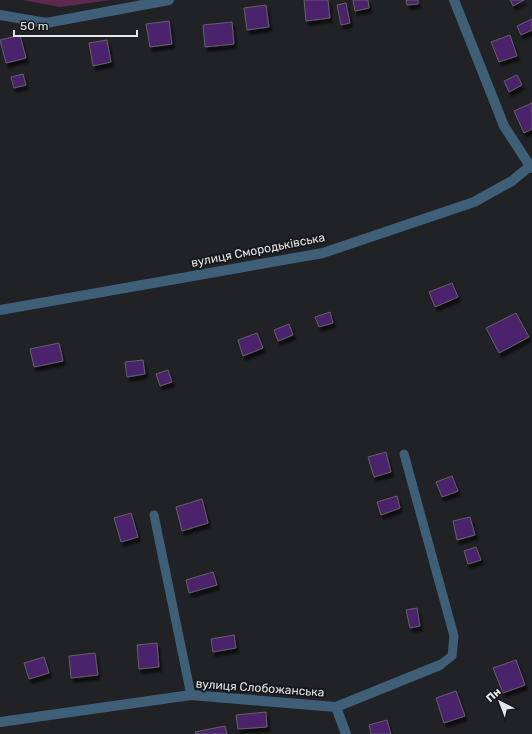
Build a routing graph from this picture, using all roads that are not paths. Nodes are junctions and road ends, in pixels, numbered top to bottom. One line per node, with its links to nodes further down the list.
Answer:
1 (169, 0): 3 (street)
2 (454, 0): 4 (street)
3 (0, 14)
4 (531, 167): 5 (street, вулиця Смородьківська)
5 (0, 310)
6 (404, 454): 8 (lane)
7 (154, 515): 9 (lane)
8 (440, 665): 10 (street, вулиця Слобожанська)
9 (191, 696): 10 (street, вулиця Слобожанська); 11 (street, вулиця Слобожанська)
10 (336, 707): 12 (street)
11 (0, 722)
12 (346, 734)

